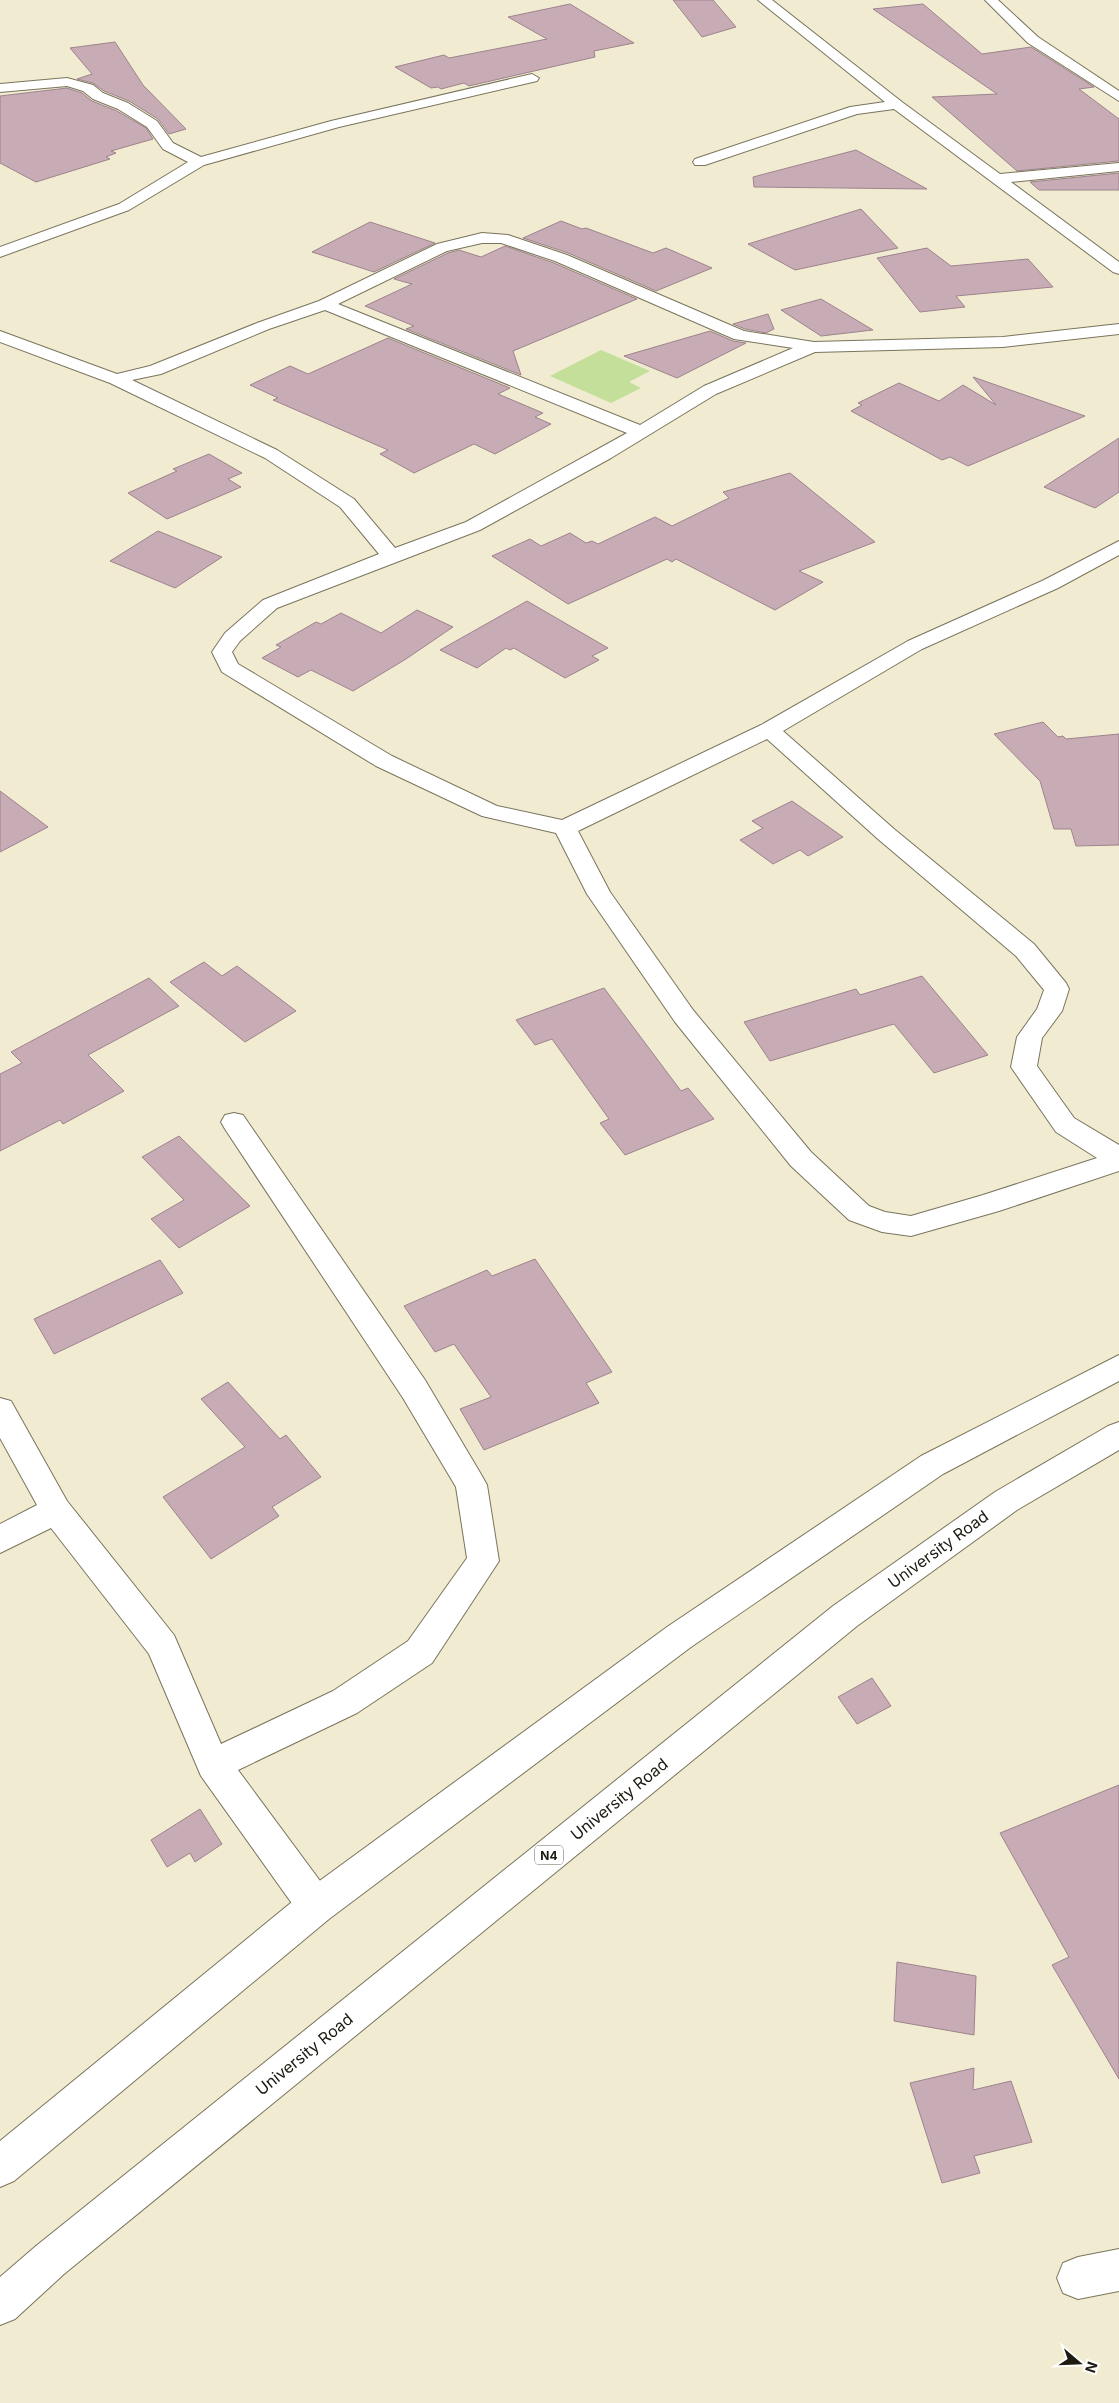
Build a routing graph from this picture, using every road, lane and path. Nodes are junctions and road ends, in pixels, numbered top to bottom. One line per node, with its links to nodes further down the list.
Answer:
1 (764, 0): 8 (main road)
2 (991, 0): 3 (main road)
3 (1087, 76): 5 (main road); 7 (main road)
4 (532, 78): 9 (main road)
5 (1111, 78)
6 (0, 88): 9 (main road)
7 (1119, 97)
8 (897, 105): 10 (main road); 12 (main road)
9 (199, 162): 13 (main road)
10 (700, 162)
11 (1119, 167): 12 (main road)
12 (997, 180): 14 (main road)
13 (0, 252)
14 (1119, 269)
15 (325, 304): 18 (main road); 19 (main road); 20 (main road)
16 (1119, 329): 18 (main road)
17 (0, 336): 19 (main road)
18 (813, 347): 20 (main road)
19 (116, 379): 22 (main road)
20 (641, 432): 22 (main road)
21 (1119, 547): 23 (main road)
22 (391, 556): 24 (main road)
23 (768, 730): 24 (main road); 26 (main road)
24 (565, 828): 26 (main road)
25 (234, 1122): 32 (main road)
26 (1119, 1159)
27 (1119, 1367): 33 (main road)
28 (0, 1410): 30 (main road)
29 (1119, 1435): 37 (main road, University Road / N4)
30 (56, 1510): 31 (main road); 32 (main road)
31 (0, 1538)
32 (213, 1765): 33 (main road)
33 (316, 1906): 34 (main road)
34 (0, 2167)
35 (1119, 2270): 36 (main road)
36 (1078, 2278)
37 (0, 2304)

